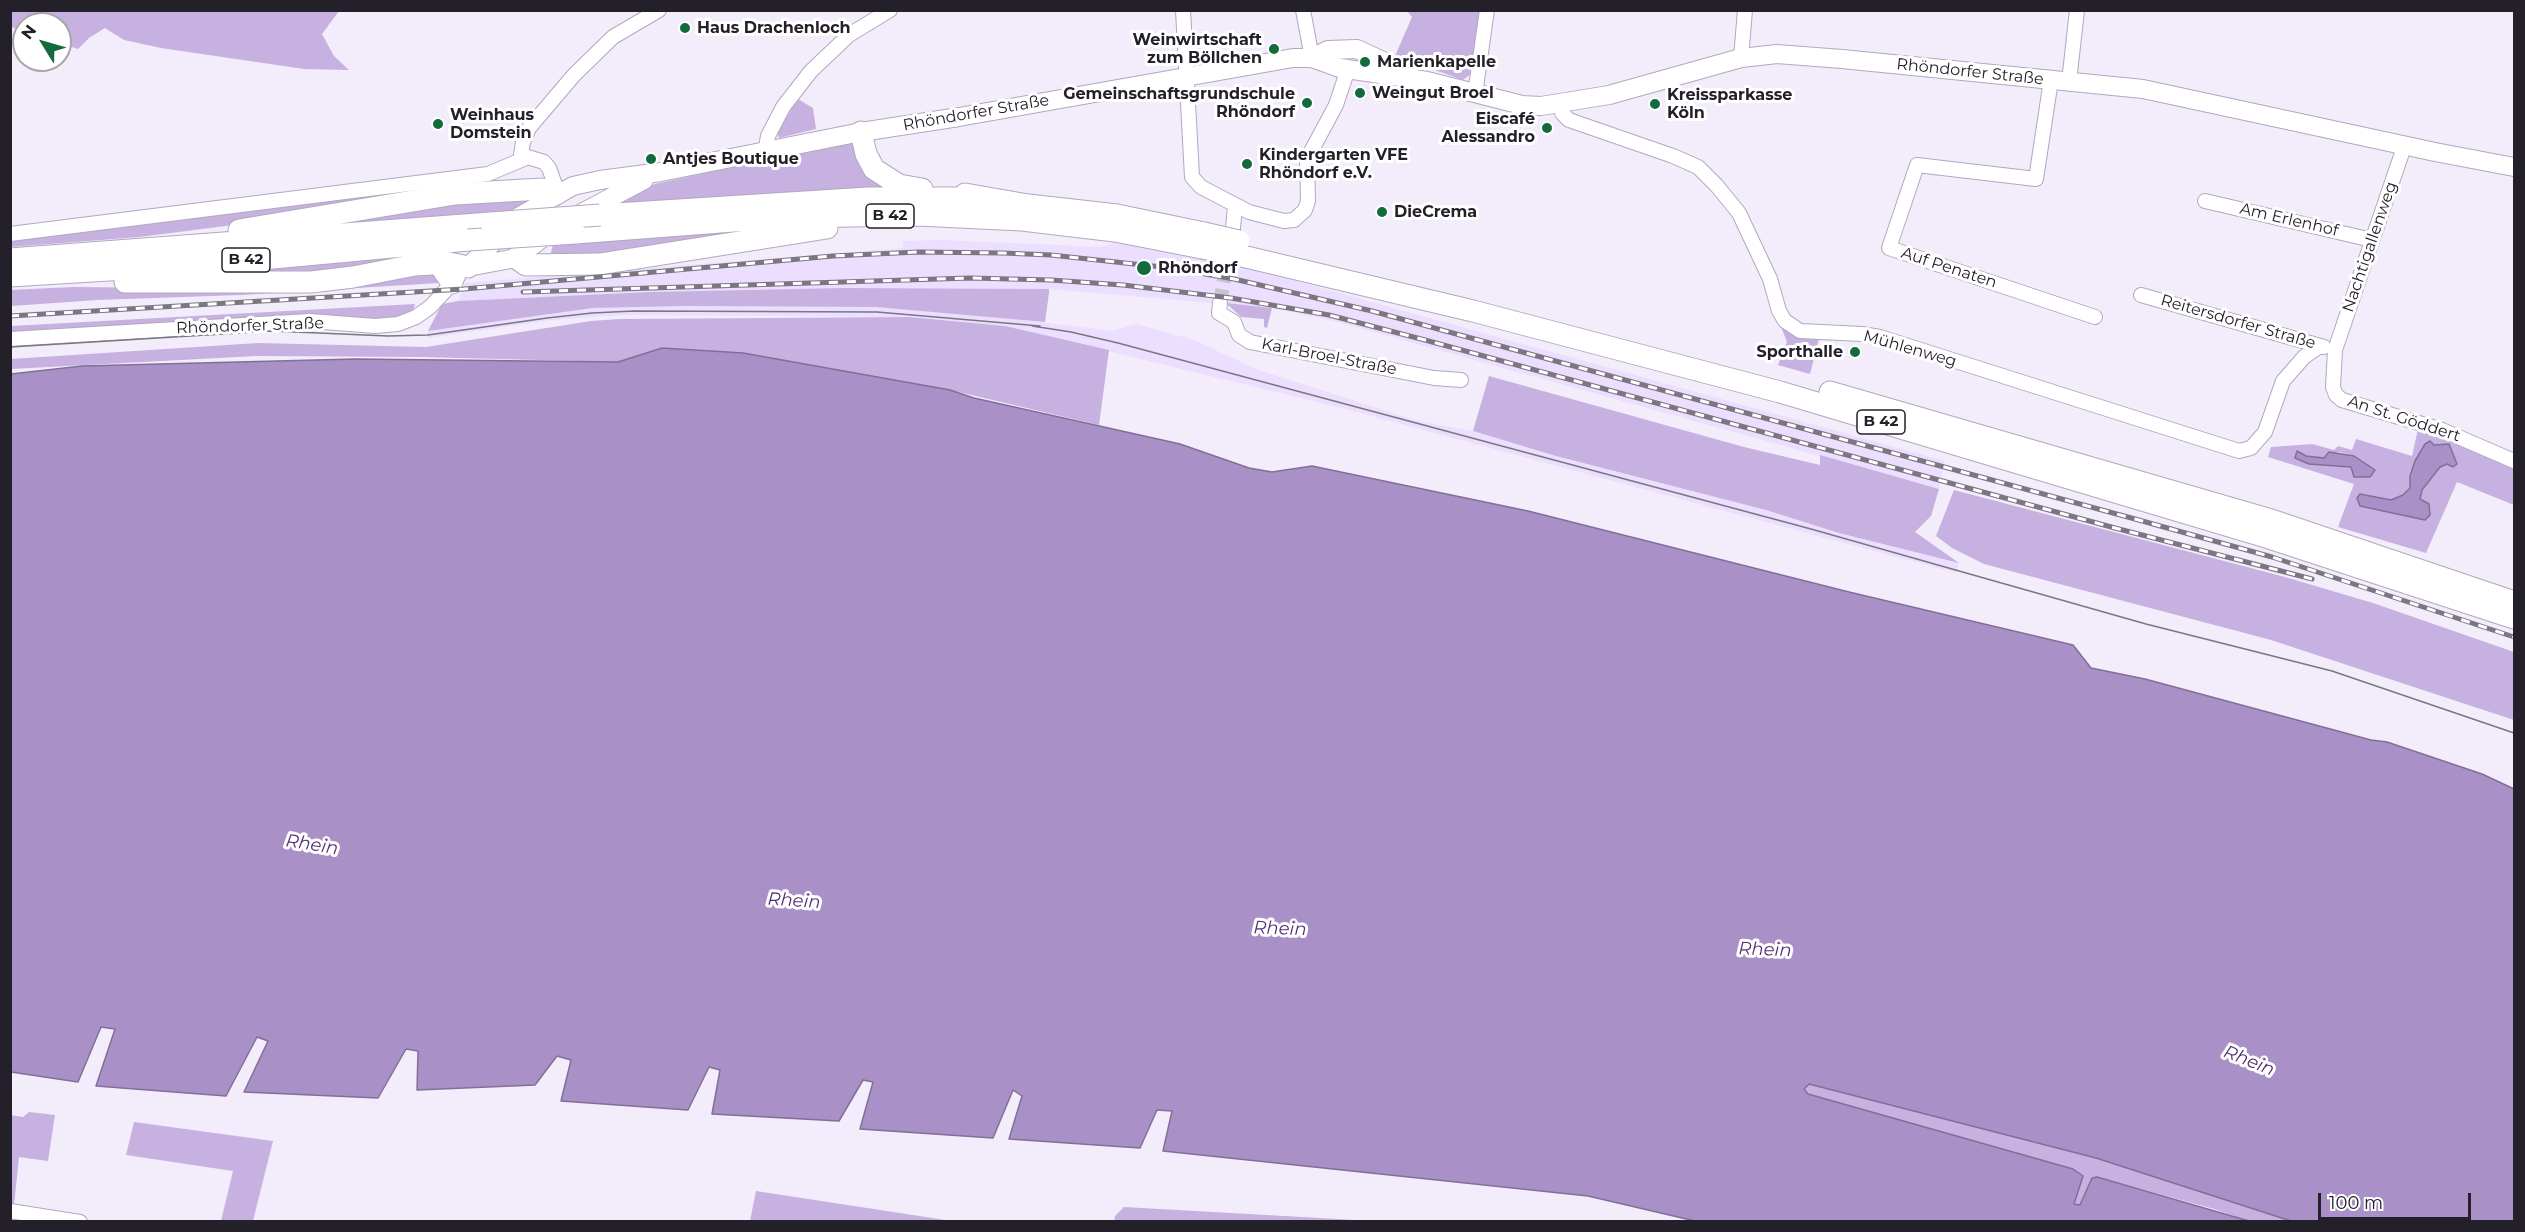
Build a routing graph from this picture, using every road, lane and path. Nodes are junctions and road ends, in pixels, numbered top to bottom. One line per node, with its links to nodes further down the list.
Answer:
1 (659, 10): 20 (street)
2 (890, 10): 19 (street)
3 (1183, 10): 12 (street)
4 (1303, 10): 9 (street)
5 (1487, 10): 15 (street)
6 (1745, 10): 10 (street)
7 (2077, 10): 14 (street)
8 (1341, 49): 9 (main road, Rhöndorfer Straße); 11 (main road); 13 (main road, Rhöndorfer Straße)
9 (1312, 58): 11 (main road, Rhöndorfer Straße); 12 (main road, Rhöndorfer Straße)
10 (1741, 58): 14 (main road, Rhöndorfer Straße); 16 (main road, Rhöndorfer Straße)
11 (1344, 68): 13 (main road, Rhöndorfer Straße); 26 (street)
12 (1188, 76): 17 (main road, Rhöndorfer Straße); 26 (street)
13 (1427, 81): 15 (main road, Rhöndorfer Straße)
14 (2060, 81): 18 (main road, Rhöndorfer Straße); 42 (street, Auf Penaten)
15 (1475, 94): 16 (main road, Rhöndorfer Straße)
16 (1562, 104): 44 (street, Mühlenweg)
17 (861, 132): 19 (main road, Rhöndorfer Straße); 24 (highway, B 42)
18 (2405, 144): 21 (main road, Rhöndorfer Straße); 32 (street, Nachtigallenweg)
19 (765, 153): 22 (main road, Rhöndorfer Straße)
20 (525, 158): 23 (street); 30 (street)
21 (2514, 166)
22 (661, 172): 23 (main road, Rhöndorfer Straße); 29 (main road, Rhöndorfer Straße)
23 (558, 194): 28 (main road, Rhöndorfer Straße); 29 (main road); 34 (highway)
24 (978, 198): 31 (highway, B 42); 34 (highway, B 42, bridge)
25 (2205, 201): 32 (street, Am Erlenhof)
26 (1235, 206): 33 (street)
27 (918, 215): 29 (highway, B 42); 31 (highway, B 42); 35 (highway, B 42)
28 (520, 216): 35 (main road); 37 (main road, Rhöndorfer Straße)
29 (567, 229): 35 (main road, Rhöndorfer Straße); 38 (highway, B 42, bridge)
30 (10, 234)
31 (1203, 240): 33 (highway, B 42, bridge)
32 (2372, 240): 45 (street, Nachtigallenweg)
33 (1237, 241): 48 (highway, B 42); 49 (highway, B 42)
34 (90, 254): 38 (highway, B 42)
35 (516, 258): 37 (main road, Rhöndorfer Straße)
36 (439, 264): 37 (highway, B 42); 38 (highway, B 42); 39 (highway)
37 (468, 267): 39 (street, Rhöndorfer Straße)
38 (15, 270)
39 (452, 282): 43 (street, Rhöndorfer Straße)
40 (2141, 295): 44 (street, Reitersdorfer Straße)
41 (1220, 303): 46 (street, Karl-Broel-Straße)
42 (2095, 317)
43 (10, 339)
44 (2320, 346): 45 (street, Reitersdorfer Straße)
45 (2335, 350): 47 (street, An St. Göddert)
46 (1461, 380)
47 (2514, 461)
48 (2514, 602)
49 (2514, 618)
50 (10, 1211): 51 (street)
51 (51, 1219): 52 (street)
52 (80, 1221)

